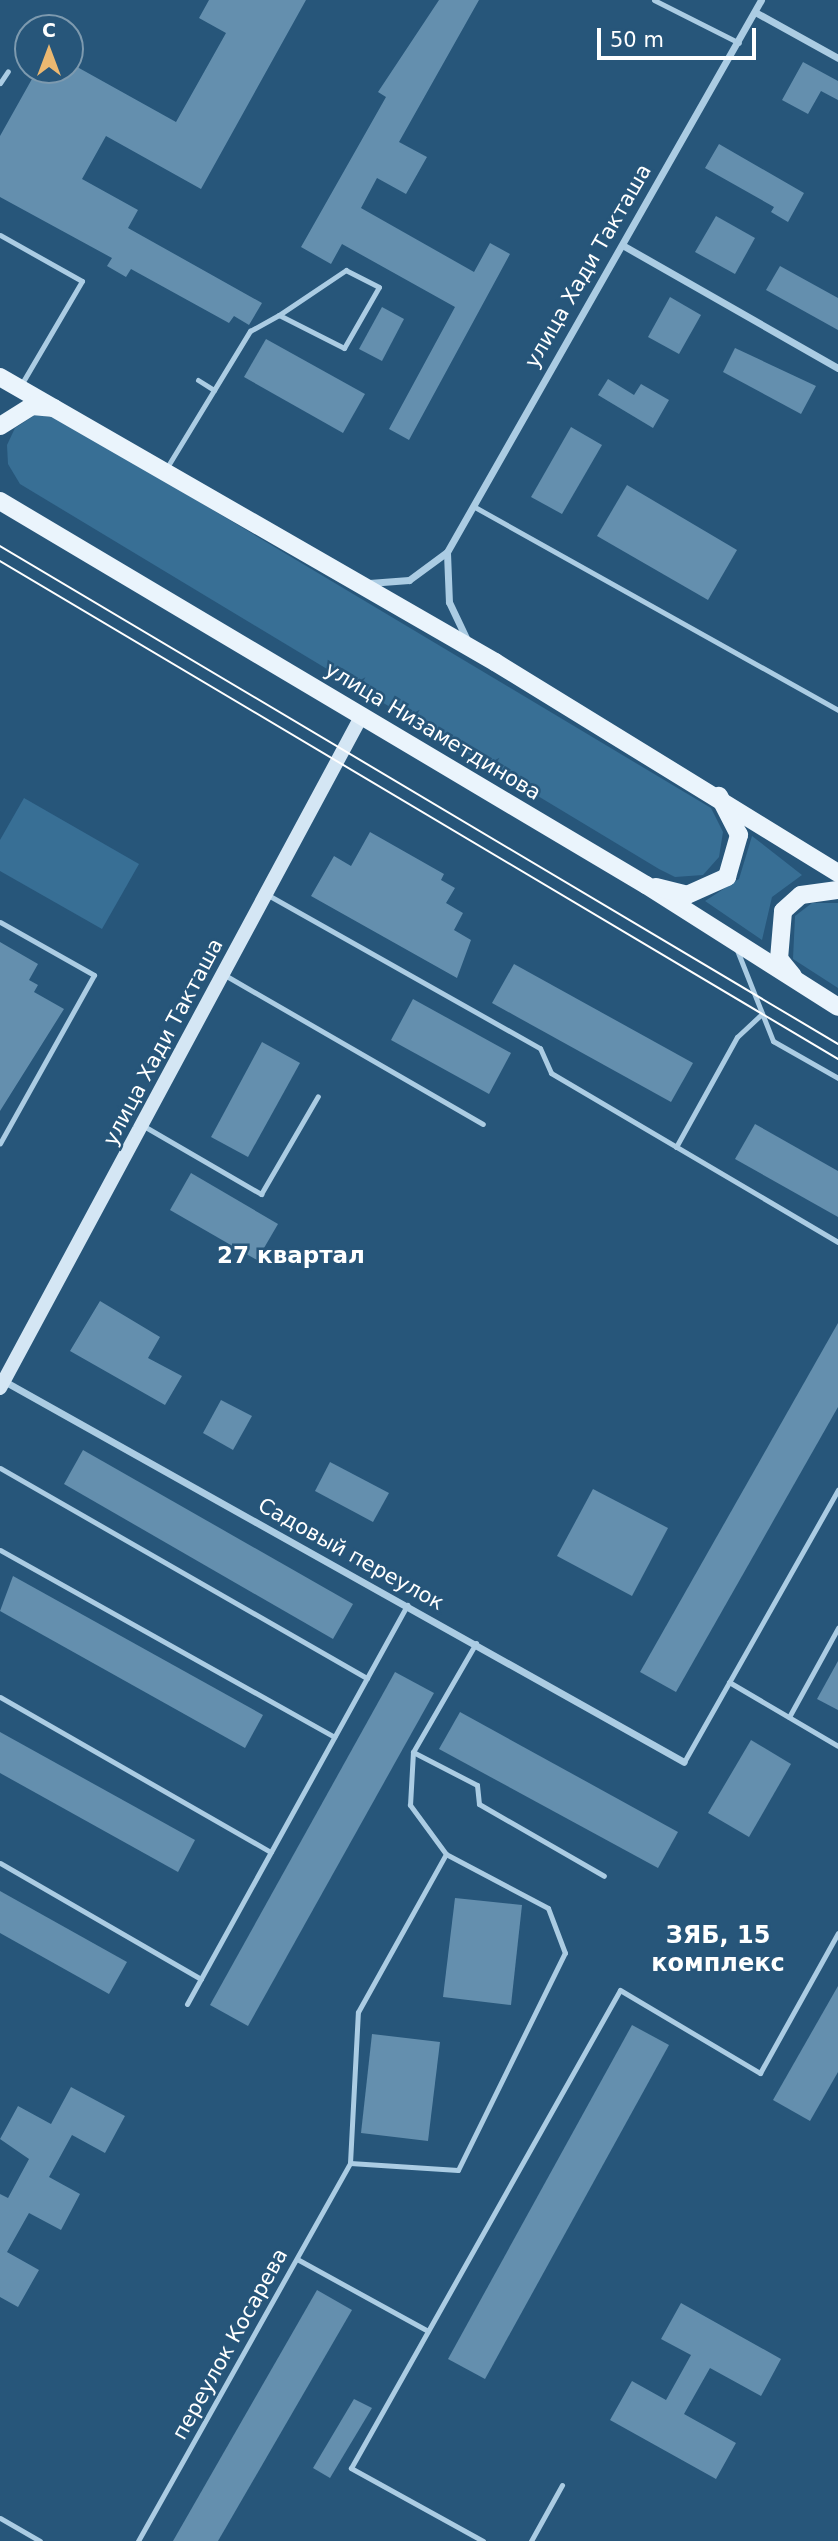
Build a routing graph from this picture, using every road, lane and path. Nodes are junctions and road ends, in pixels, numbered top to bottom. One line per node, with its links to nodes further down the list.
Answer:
1 (654, 0): 4 (lane)
2 (761, 0): 3 (street, улица Хади Такташа)
3 (755, 12): 4 (street, улица Хади Такташа); 5 (street)
4 (739, 43): 9 (street, улица Хади Такташа)
5 (838, 58)
6 (8, 71): 7 (lane)
7 (0, 83)
8 (0, 235): 14 (lane)
9 (624, 246): 11 (street); 21 (street, улица Хади Такташа)
10 (279, 315): 10 (lane); 15 (lane)
11 (838, 368)
12 (0, 377): 14 (main road)
13 (198, 380): 15 (lane)
14 (20, 387): 16 (main road)
15 (214, 390): 18 (lane)
16 (65, 409): 17 (main road); 18 (main road)
17 (0, 426)
18 (166, 469): 23 (main road)
19 (0, 490): 20 (main road)
20 (7, 506): 26 (main road, улица Низаметдинова)
21 (473, 506): 22 (street, улица Хади Такташа); 25 (lane)
22 (447, 552): 23 (street); 24 (street)
23 (359, 583): 24 (main road)
24 (474, 652): 27 (main road)
25 (838, 710)
26 (362, 715): 29 (main road, улица Низаметдинова); 31 (main road, улица Хади Такташа)
27 (719, 795): 28 (main road); 29 (main road)
28 (838, 873)
29 (646, 885): 33 (main road, улица Низаметдинова)
30 (838, 890): 35 (main road)
31 (266, 894): 34 (main road, улица Хади Такташа); 43 (lane)
32 (0, 922): 42 (lane)
33 (736, 947): 35 (main road, улица Низаметдинова); 37 (lane)
34 (223, 974): 40 (lane); 41 (main road, улица Хади Такташа)
35 (802, 986): 36 (main road, улица Низаметдинова)
36 (838, 1007)
37 (762, 1014): 38 (lane); 43 (lane)
38 (838, 1078)
39 (318, 1096): 41 (lane)
40 (483, 1124)
41 (142, 1125): 45 (main road, улица Хади Такташа)
42 (0, 1143)
43 (676, 1147): 44 (lane)
44 (838, 1242)
45 (1, 1383): 49 (street, Садовый переулок)
46 (0, 1468): 52 (lane)
47 (838, 1490): 53 (lane)
48 (0, 1550): 56 (lane)
49 (407, 1605): 51 (street, Садовый переулок); 52 (lane)
50 (838, 1628): 55 (lane)
51 (476, 1643): 58 (lane); 59 (street, Садовый переулок)
52 (367, 1678): 56 (lane)
53 (730, 1682): 55 (lane); 59 (lane)
54 (0, 1697): 60 (lane)
55 (789, 1717): 57 (lane)
56 (334, 1737): 60 (lane)
57 (838, 1746)
58 (413, 1752): 61 (lane); 63 (lane)
59 (684, 1762)
60 (271, 1852): 65 (lane)
61 (446, 1854): 67 (lane); 67 (lane)
62 (0, 1864): 65 (lane)
63 (604, 1876)
64 (838, 1933): 69 (lane)
65 (201, 1979): 66 (lane)
66 (187, 2004)
67 (351, 2163): 68 (lane, переулок Косарева)
68 (297, 2259): 69 (lane); 73 (lane, переулок Косарева)
69 (428, 2331): 74 (lane)
70 (562, 2485): 75 (lane)
71 (0, 2518): 72 (lane)
72 (40, 2541)
73 (138, 2541)
74 (483, 2541)
75 (531, 2541)

